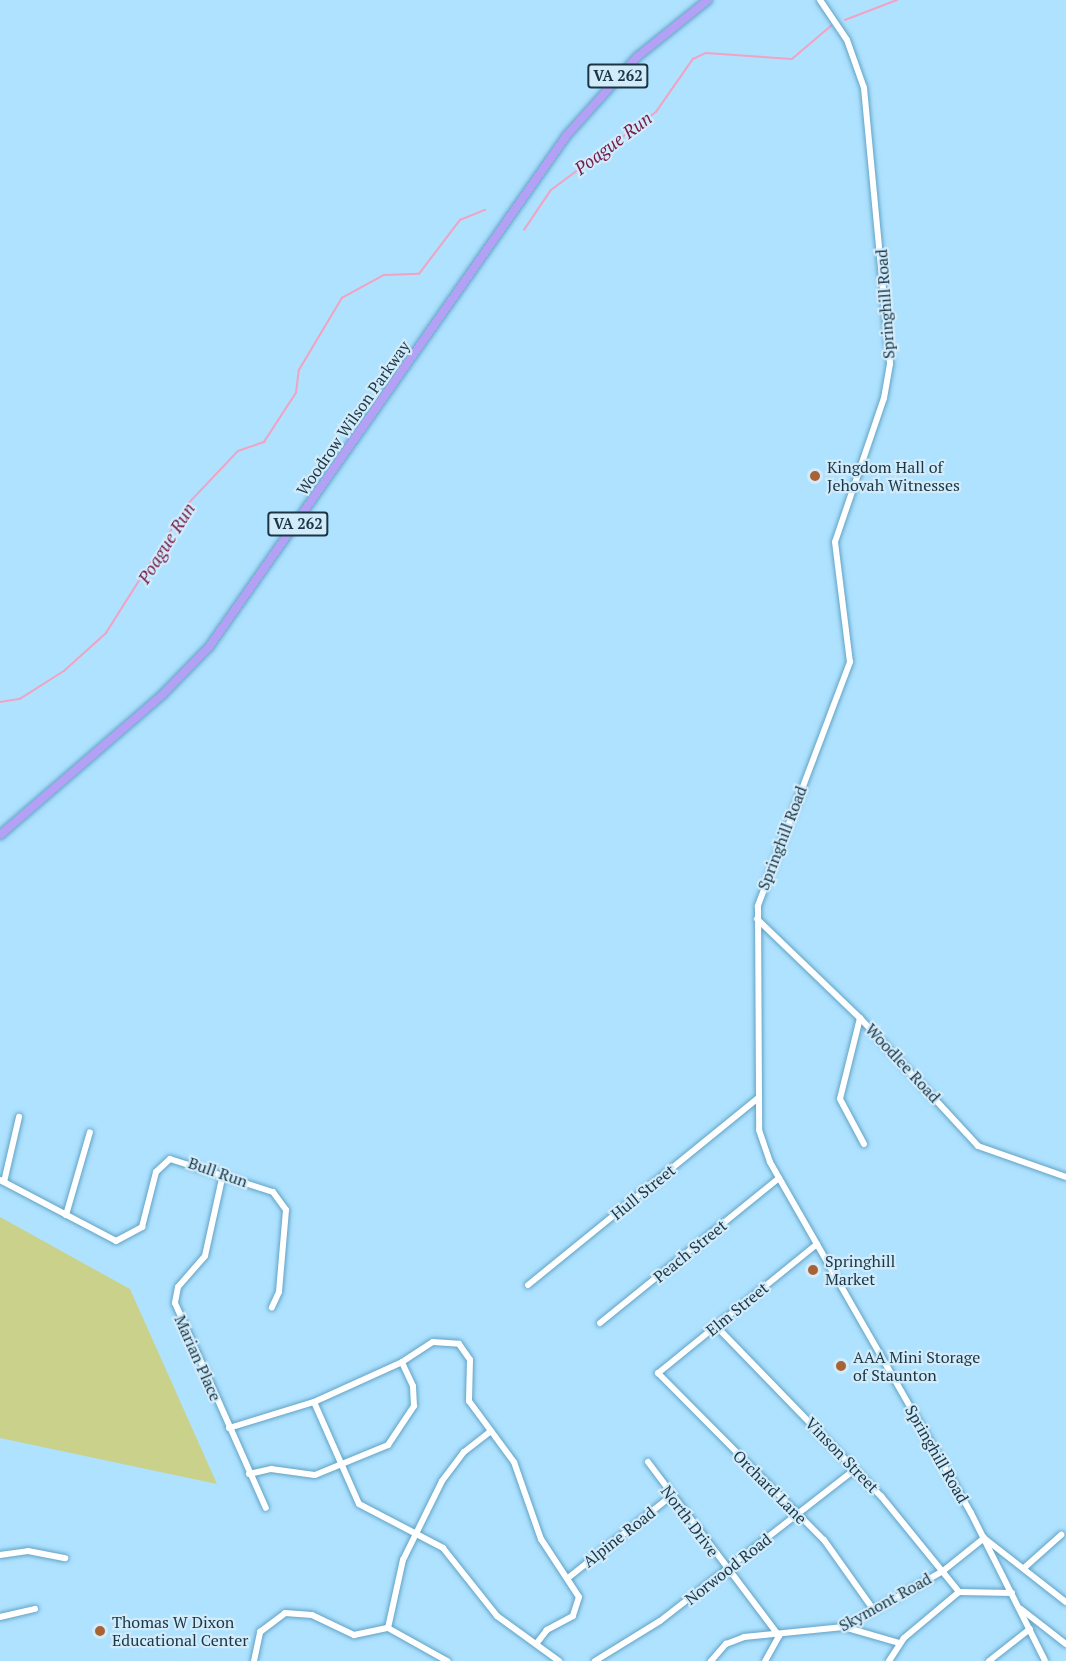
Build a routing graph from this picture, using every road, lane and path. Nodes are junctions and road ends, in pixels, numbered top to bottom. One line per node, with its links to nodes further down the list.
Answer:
1 (708, 0): 3 (highway, Woodrow Wilson Parkway / VA 262)
2 (821, 0): 4 (street, Springhill Road)
3 (0, 835)
4 (757, 919): 5 (street, Woodlee Road); 6 (street, Springhill Road)
5 (860, 1018): 9 (street); 11 (street, Woodlee Road)
6 (758, 1098): 12 (street, Springhill Road); 16 (street, Hull Street)
7 (19, 1117): 13 (street)
8 (90, 1132): 14 (street)
9 (864, 1144)
10 (223, 1174): 14 (street, Bull Run); 17 (street, Bull Run); 23 (street, Marian Place)
11 (1066, 1178)
12 (779, 1179): 15 (street, Springhill Road); 18 (street, Peach Street)
13 (2, 1181): 14 (street, Bull Run)
14 (66, 1215)
15 (817, 1244): 19 (street, Elm Street); 34 (street, Springhill Road)
16 (528, 1285)
17 (272, 1307)
18 (600, 1323)
19 (716, 1326): 21 (street, Elm Street); 27 (street, Vinson Street)
20 (402, 1362): 22 (street); 24 (street); 26 (street)
21 (658, 1373): 31 (street, Orchard Lane)
22 (314, 1402): 23 (street); 26 (street)
23 (229, 1428): 28 (street, Marian Place)
24 (491, 1431): 32 (street); 40 (street)
25 (648, 1461): 29 (street, North Drive)
26 (341, 1465): 28 (street); 32 (street)
27 (855, 1469): 31 (street, Norwood Road); 39 (street, Vinson Street)
28 (249, 1474): 30 (street, Marian Place)
29 (670, 1497): 38 (street, North Drive); 40 (street, Alpine Road)
30 (266, 1508)
31 (796, 1515): 38 (street, Norwood Road); 46 (street, Orchard Lane)
32 (417, 1530): 49 (street); 52 (street)
33 (1061, 1535): 37 (street)
34 (984, 1538): 37 (street); 39 (street, Skymont Road); 42 (street, Springhill Road)
35 (0, 1555): 36 (street)
36 (65, 1558)
37 (1024, 1568): 43 (street)
38 (727, 1570): 51 (street, North Drive); 58 (street, Norwood Road)
39 (943, 1571): 41 (street, Vinson Street); 46 (street, Skymont Road)
40 (568, 1578): 52 (street)
41 (959, 1592): 42 (street); 53 (street)
42 (1012, 1593): 44 (street, Springhill Road)
43 (1066, 1602)
44 (1018, 1607): 50 (street, Springhill Road); 54 (street)
45 (35, 1609): 47 (street)
46 (873, 1609): 48 (street, Skymont Road)
47 (0, 1617)
48 (844, 1627): 51 (street, Skymont Road); 53 (street)
49 (388, 1628): 55 (street); 56 (street)
50 (1030, 1629): 62 (street); 63 (street, Springhill Road)
51 (779, 1635): 59 (street, Skymont Road); 60 (street)
52 (537, 1643): 57 (street)
53 (899, 1643): 61 (street)
54 (1066, 1644)
55 (254, 1661)
56 (447, 1661)
57 (559, 1661)
58 (595, 1661)
59 (711, 1661)
60 (765, 1661)
61 (889, 1661)
62 (989, 1661)
63 (1045, 1661)

